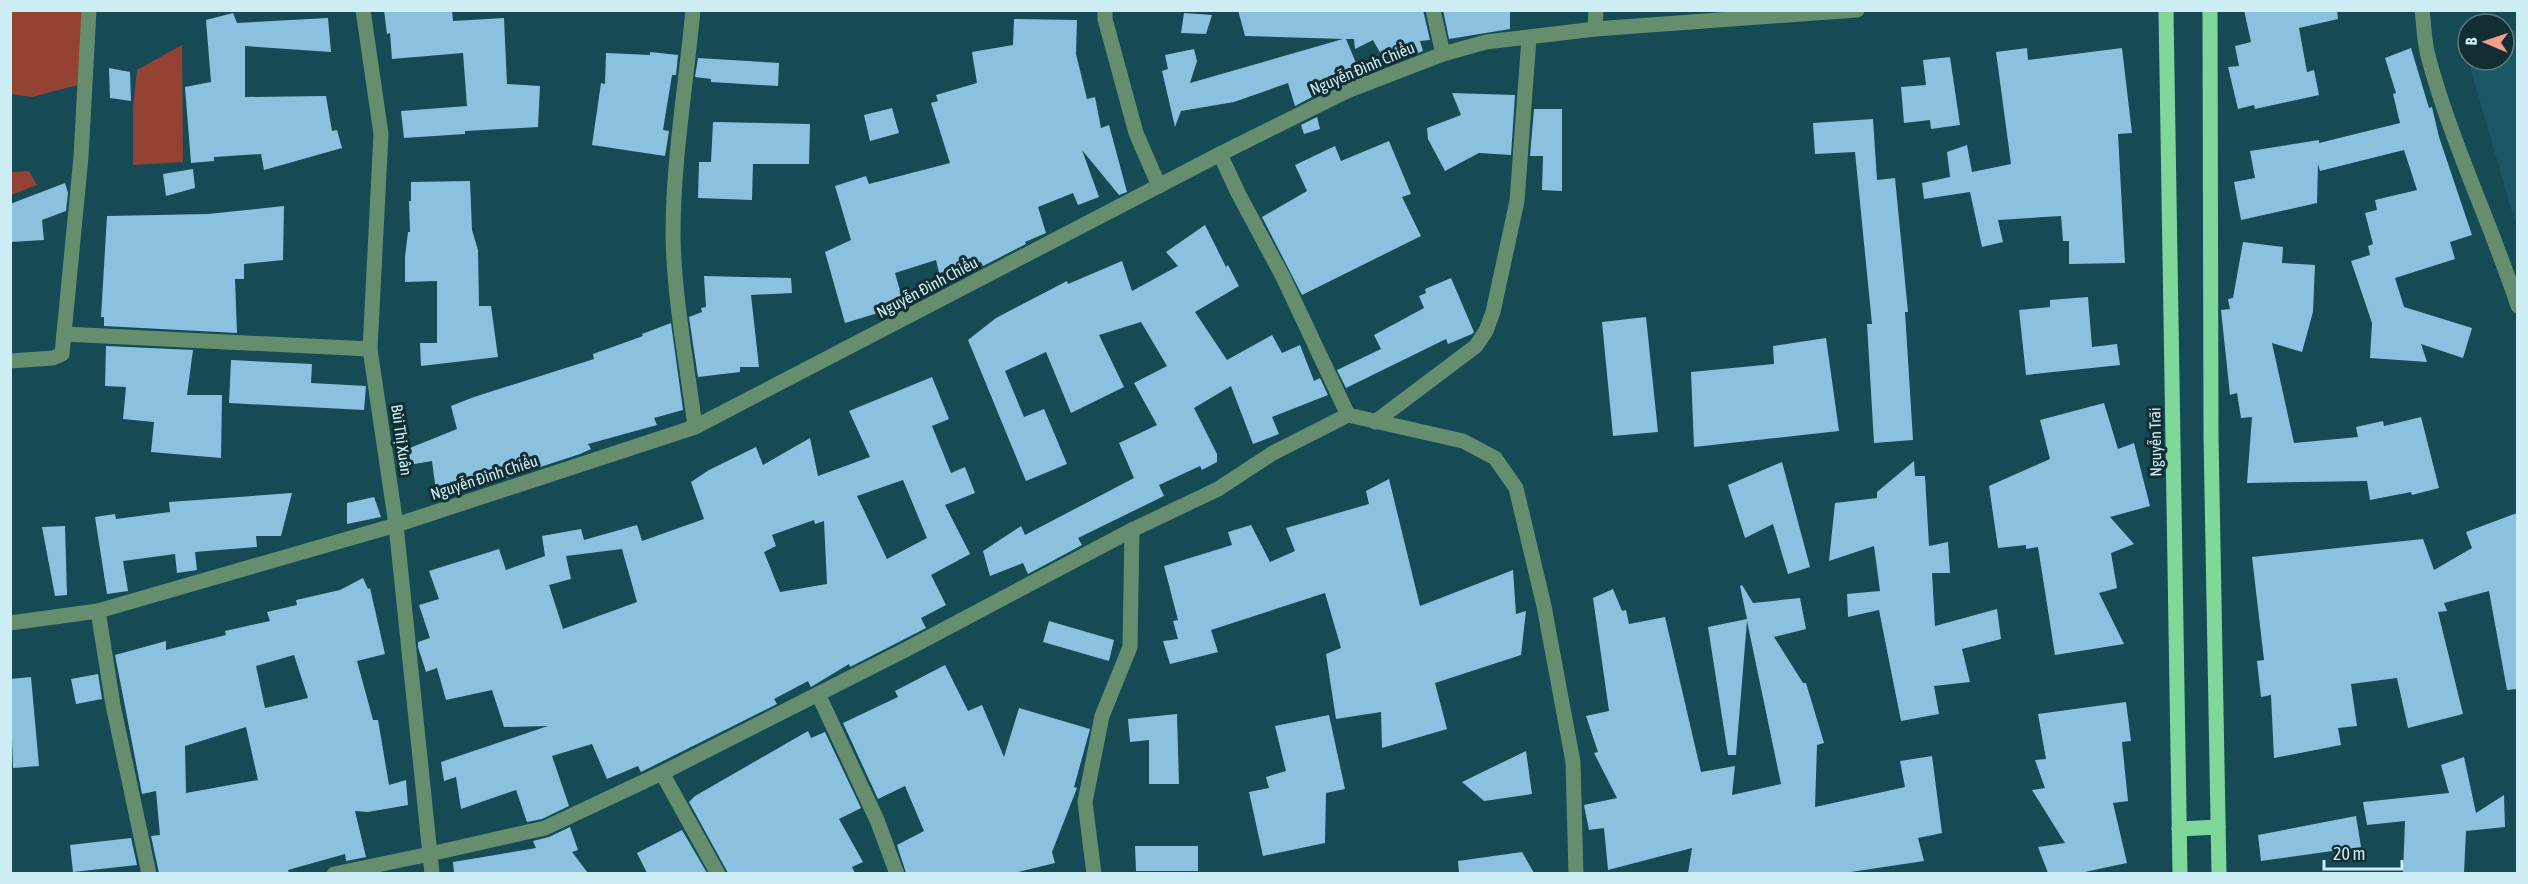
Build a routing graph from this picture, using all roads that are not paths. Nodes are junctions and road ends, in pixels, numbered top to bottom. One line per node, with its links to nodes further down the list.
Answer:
1 (89, 10): 17 (street)
2 (363, 10): 18 (street, Bùi Thị Xuân)
3 (693, 10): 22 (street)
4 (1105, 10): 15 (street)
5 (1433, 10): 13 (street)
6 (1596, 10): 11 (street)
7 (1857, 10): 11 (street, Nguyễn Đình Chiểu)
8 (2166, 10): 30 (main road, Nguyễn Trãi)
9 (2210, 10): 29 (main road)
10 (2422, 10): 16 (street)
11 (1595, 29): 12 (street, Nguyễn Đình Chiểu)
12 (1529, 38): 13 (street, Nguyễn Đình Chiểu); 21 (street)
13 (1443, 54): 14 (street, Nguyễn Đình Chiểu)
14 (1220, 154): 15 (street, Nguyễn Đình Chiểu); 20 (street)
15 (1159, 186): 22 (street, Nguyễn Đình Chiểu)
16 (2517, 306)
17 (64, 334): 18 (street); 19 (street)
18 (370, 349): 23 (street, Bùi Thị Xuân)
19 (10, 361)
20 (1348, 415): 21 (street); 24 (street)
21 (1376, 422): 38 (street)
22 (695, 427): 23 (street, Nguyễn Đình Chiểu)
23 (396, 525): 25 (street, Nguyễn Đình Chiểu); 31 (street, Bùi Thị Xuân)
24 (1132, 530): 27 (street); 37 (street)
25 (98, 611): 26 (street, Nguyễn Đình Chiểu); 32 (street)
26 (10, 622)
27 (818, 694): 28 (street); 36 (street)
28 (662, 773): 31 (street); 35 (street)
29 (2218, 827): 30 (main road); 40 (main road)
30 (2179, 829): 39 (main road, Nguyễn Trãi)
31 (430, 854): 33 (street); 34 (street, Bùi Thị Xuân)
32 (149, 873)
33 (334, 873)
34 (432, 873)
35 (718, 873)
36 (897, 873)
37 (1094, 873)
38 (1576, 873)
39 (2180, 873)
40 (2219, 873)

